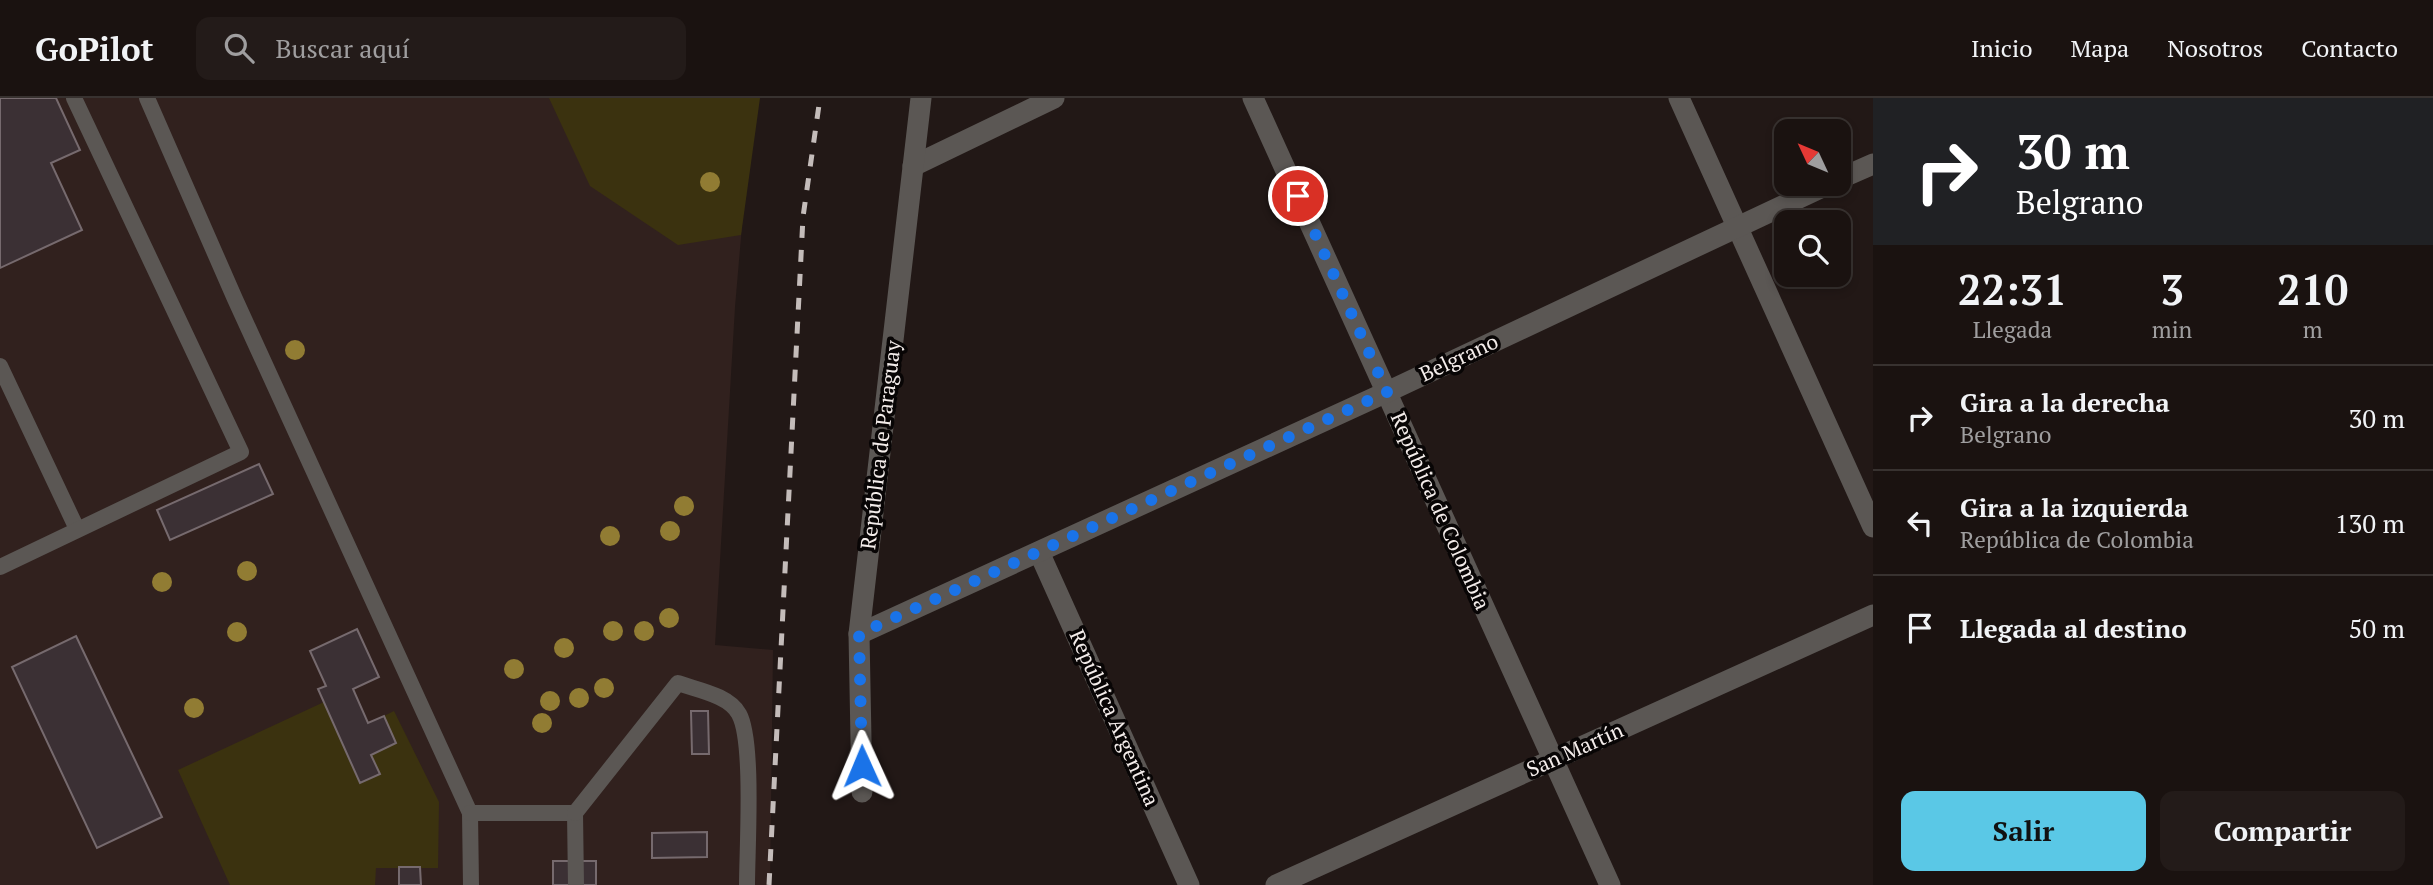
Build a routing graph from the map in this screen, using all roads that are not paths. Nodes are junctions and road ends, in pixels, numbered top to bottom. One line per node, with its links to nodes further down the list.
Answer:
1 (74, 98): 15 (lane)
2 (147, 98): 22 (lane)
3 (920, 98): 8 (street, República de Paraguay)
4 (1054, 98): 8 (street)
5 (1253, 98): 13 (street, República de Colombia)
6 (1679, 98): 11 (street)
7 (1873, 164): 9 (street)
8 (913, 166): 19 (street, República de Paraguay)
9 (1852, 173)
10 (1802, 196): 11 (street, Belgrano)
11 (1734, 226): 13 (street, Belgrano); 14 (street)
12 (0, 366): 15 (lane)
13 (1387, 392): 16 (street, Belgrano); 20 (street, República de Colombia)
14 (1873, 527)
15 (77, 529): 17 (lane)
16 (1039, 552): 19 (street, Belgrano); 27 (street, República Argentina)
17 (0, 567)
18 (1873, 615): 20 (street, San Martín)
19 (859, 634): 21 (street, República de Paraguay)
20 (1553, 760): 28 (street, San Martín); 29 (street, República de Colombia)
21 (862, 792)
22 (470, 813): 23 (lane); 24 (lane)
23 (575, 813): 25 (lane); 26 (lane)
24 (471, 885)
25 (576, 885)
26 (747, 885)
27 (1189, 885)
28 (1276, 885)
29 (1610, 885)

